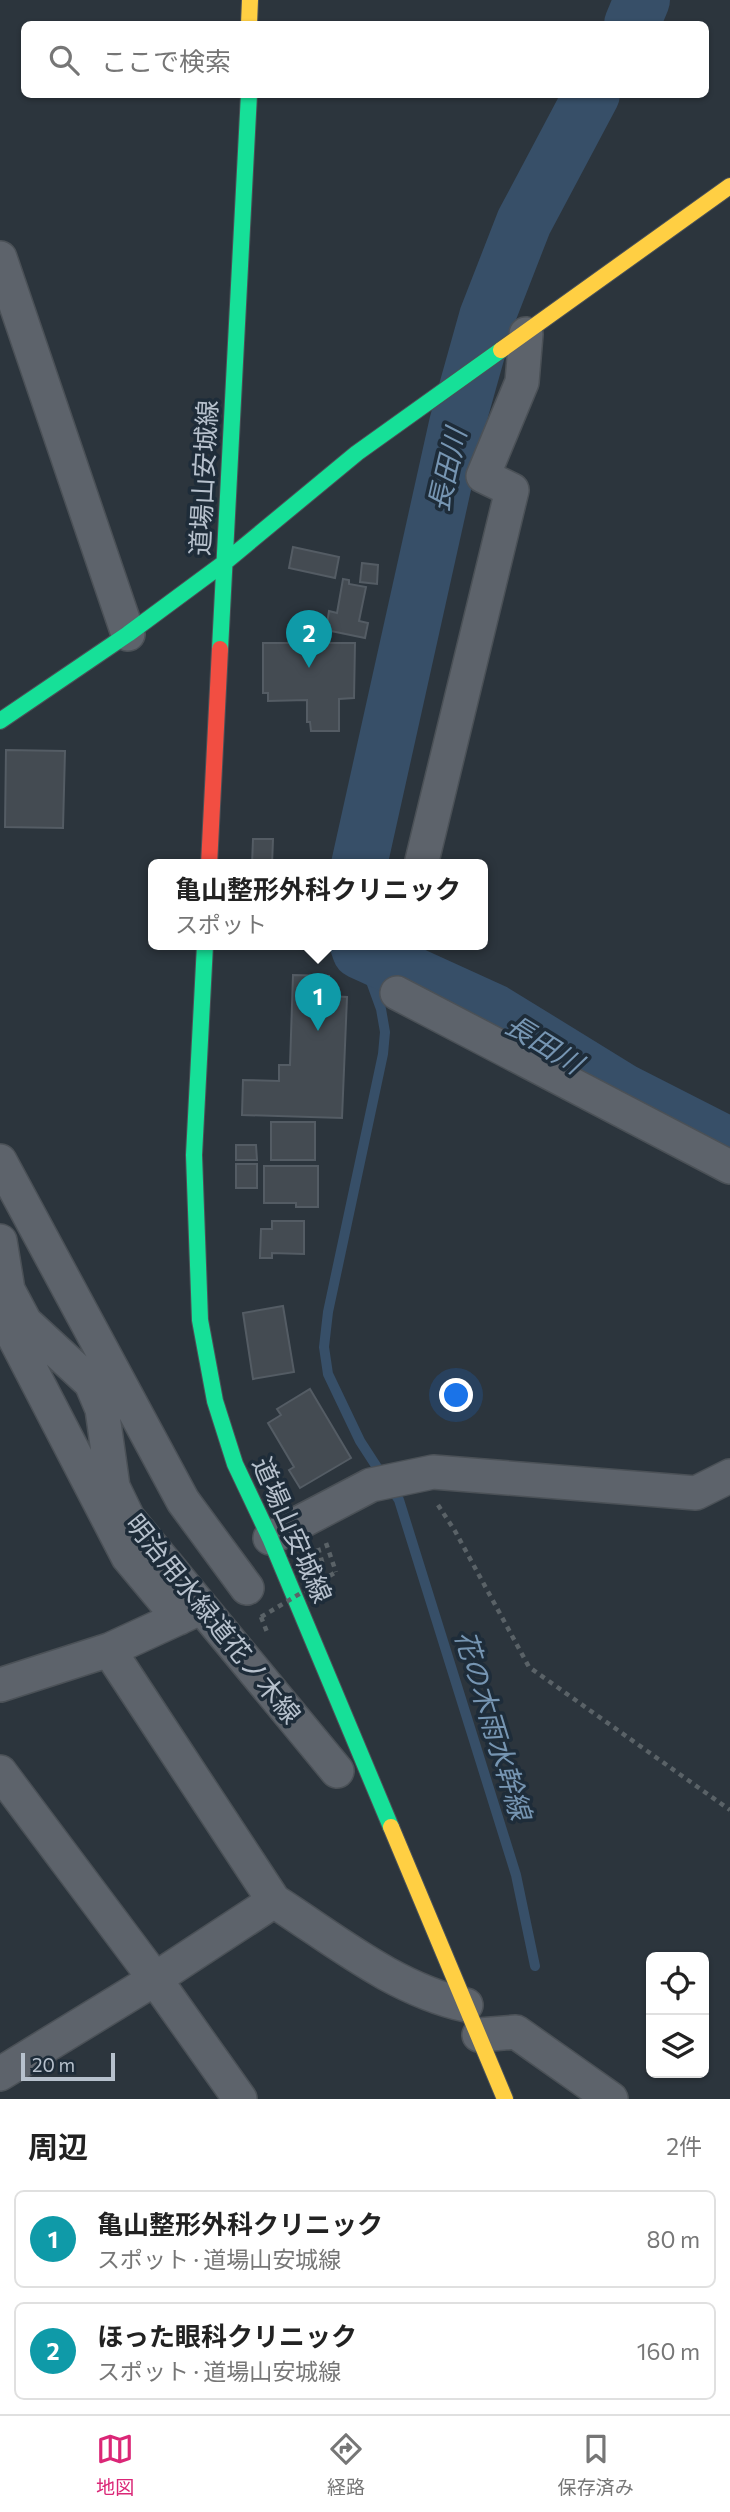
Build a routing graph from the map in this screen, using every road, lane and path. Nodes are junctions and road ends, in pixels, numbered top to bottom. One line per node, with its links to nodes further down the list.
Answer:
1 (250, 0): 2 (main road)
2 (249, 21)
3 (249, 98): 7 (main road, 道場山安城線)
4 (730, 186): 6 (main road)
5 (0, 258): 8 (street)
6 (526, 334): 7 (main road); 11 (street)
7 (224, 563): 8 (main road); 10 (main road, 道場山安城線)
8 (128, 634): 9 (main road)
9 (0, 721)
10 (209, 859)
11 (422, 859)
12 (205, 950): 20 (main road, 道場山安城線)
13 (397, 992): 15 (street)
14 (0, 1161): 23 (street)
15 (730, 1167)
16 (0, 1241): 24 (street, 明治用水緑道花ノ木線)
17 (0, 1310): 24 (street)
18 (730, 1476): 19 (street)
19 (411, 1477): 20 (street); 29 (path)
20 (270, 1538): 22 (main road, 道場山安城線)
21 (324, 1568): 23 (path, bridge)
22 (283, 1571): 23 (street); 32 (main road, 道場山安城線)
23 (254, 1602): 24 (street)
24 (190, 1613): 25 (street); 28 (street, 明治用水緑道花ノ木線)
25 (109, 1650): 26 (street); 30 (street)
26 (0, 1685)
27 (0, 1772): 31 (street)
28 (337, 1772)
29 (730, 1810)
30 (274, 1901): 31 (street); 32 (street)
31 (155, 1979): 34 (street); 35 (street)
32 (466, 2005): 33 (main road, 道場山安城線)
33 (479, 2035): 36 (main road, 道場山安城線); 37 (street)
34 (0, 2074)
35 (240, 2099)
36 (505, 2099)
37 (611, 2099)

